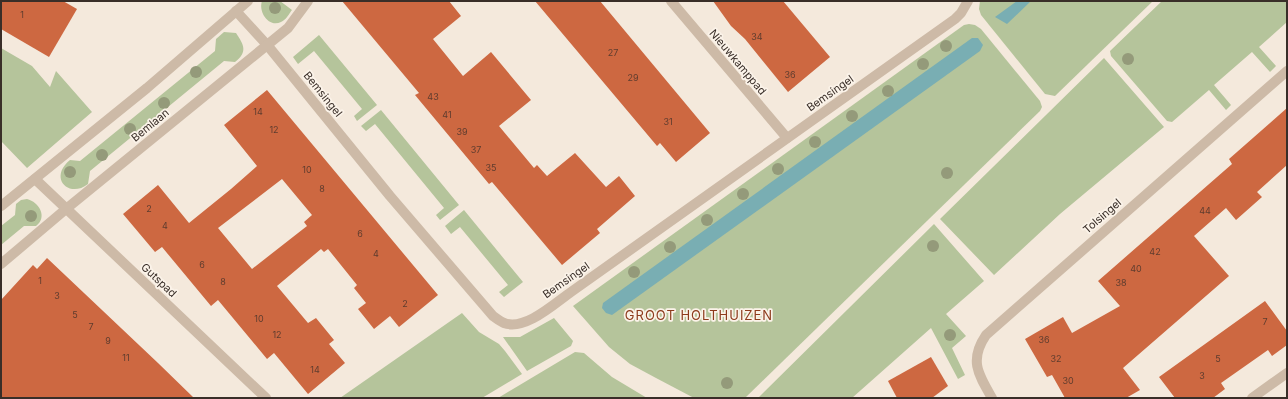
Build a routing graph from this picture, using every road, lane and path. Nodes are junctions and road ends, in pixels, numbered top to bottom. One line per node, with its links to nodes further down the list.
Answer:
1 (248, 1): 5 (street)
2 (308, 1): 6 (street, Bemlaan)
3 (671, 1): 8 (street, Nieuwkamppad)
4 (968, 1): 8 (street, Bemsingel)
5 (236, 11): 6 (street, Bemsingel); 9 (street)
6 (268, 46): 8 (street, Bemsingel); 11 (street, Bemlaan)
7 (1287, 71): 15 (street, Tolsingel)
8 (787, 138)
9 (35, 179): 10 (street); 11 (street, Gutspad)
10 (2, 203)
11 (66, 209): 12 (street, Bemlaan); 14 (street, Gutspad)
12 (1, 264)
13 (1287, 372): 16 (street)
14 (266, 398)
15 (992, 398)
16 (1252, 398)

